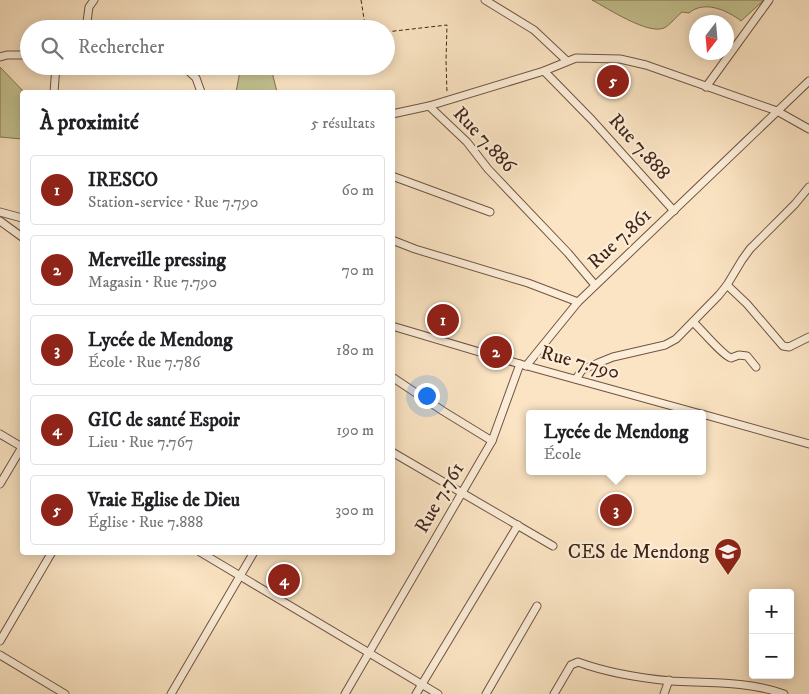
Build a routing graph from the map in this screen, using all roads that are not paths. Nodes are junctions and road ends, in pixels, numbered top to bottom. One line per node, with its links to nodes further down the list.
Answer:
1 (94, 0): 4 (street)
2 (485, 0): 7 (street)
3 (769, 0): 12 (street)
4 (87, 20)
5 (20, 55): 6 (street)
6 (0, 57)
7 (567, 61): 8 (street); 12 (street)
8 (544, 71): 15 (street, Rue 7.886); 21 (street, Rue 7.888)
9 (55, 75): 13 (street)
10 (193, 75): 14 (street)
11 (809, 81): 16 (street, Rue 7.861)
12 (706, 87): 16 (street)
13 (54, 90)
14 (200, 90)
15 (429, 106): 17 (street); 28 (street, Rue 7.886)
16 (777, 111): 18 (street); 21 (street, Rue 7.861)
17 (395, 113)
18 (809, 129)
19 (395, 177): 23 (street)
20 (809, 187): 29 (street)
21 (674, 211): 28 (street, Rue 7.861)
22 (0, 212): 24 (street)
23 (490, 212)
24 (20, 217)
25 (0, 220): 26 (street)
26 (20, 235)
27 (395, 241): 30 (street)
28 (595, 285): 30 (street, Rue 7.861)
29 (727, 285): 31 (street); 33 (street)
30 (578, 302): 34 (street, Rue 7.861)
31 (693, 322): 35 (street); 37 (street)
32 (395, 327): 34 (street, Rue 7.790)
33 (809, 336)
34 (523, 365): 37 (street, Rue 7.790); 41 (street, Rue 7.761)
35 (756, 367)
36 (395, 379): 41 (street)
37 (576, 379): 38 (street, Rue 7.790)
38 (688, 410)
39 (706, 415): 42 (street, Rue 7.790)
40 (0, 434): 43 (street)
41 (492, 441): 47 (street, Rue 7.761)
42 (809, 444)
43 (20, 446)
44 (20, 450): 46 (street)
45 (395, 454): 47 (street)
46 (0, 484)
47 (463, 493): 48 (street); 56 (street, Rue 7.761)
48 (518, 525): 49 (street); 59 (street)
49 (553, 546)
50 (50, 555): 55 (street)
51 (205, 555): 53 (street)
52 (252, 555): 53 (street)
53 (240, 576): 56 (street); 61 (street)
54 (537, 606): 65 (street)
55 (0, 641)
56 (369, 653): 59 (street); 62 (street, Rue 7.761)
57 (0, 655): 60 (street)
58 (669, 680): 66 (street); 67 (street); 68 (street)
59 (421, 684): 63 (street); 64 (street)
60 (65, 694)
61 (171, 694)
62 (345, 694)
63 (416, 694)
64 (438, 694)
65 (486, 694)
66 (554, 694)
67 (664, 694)
68 (782, 694)

